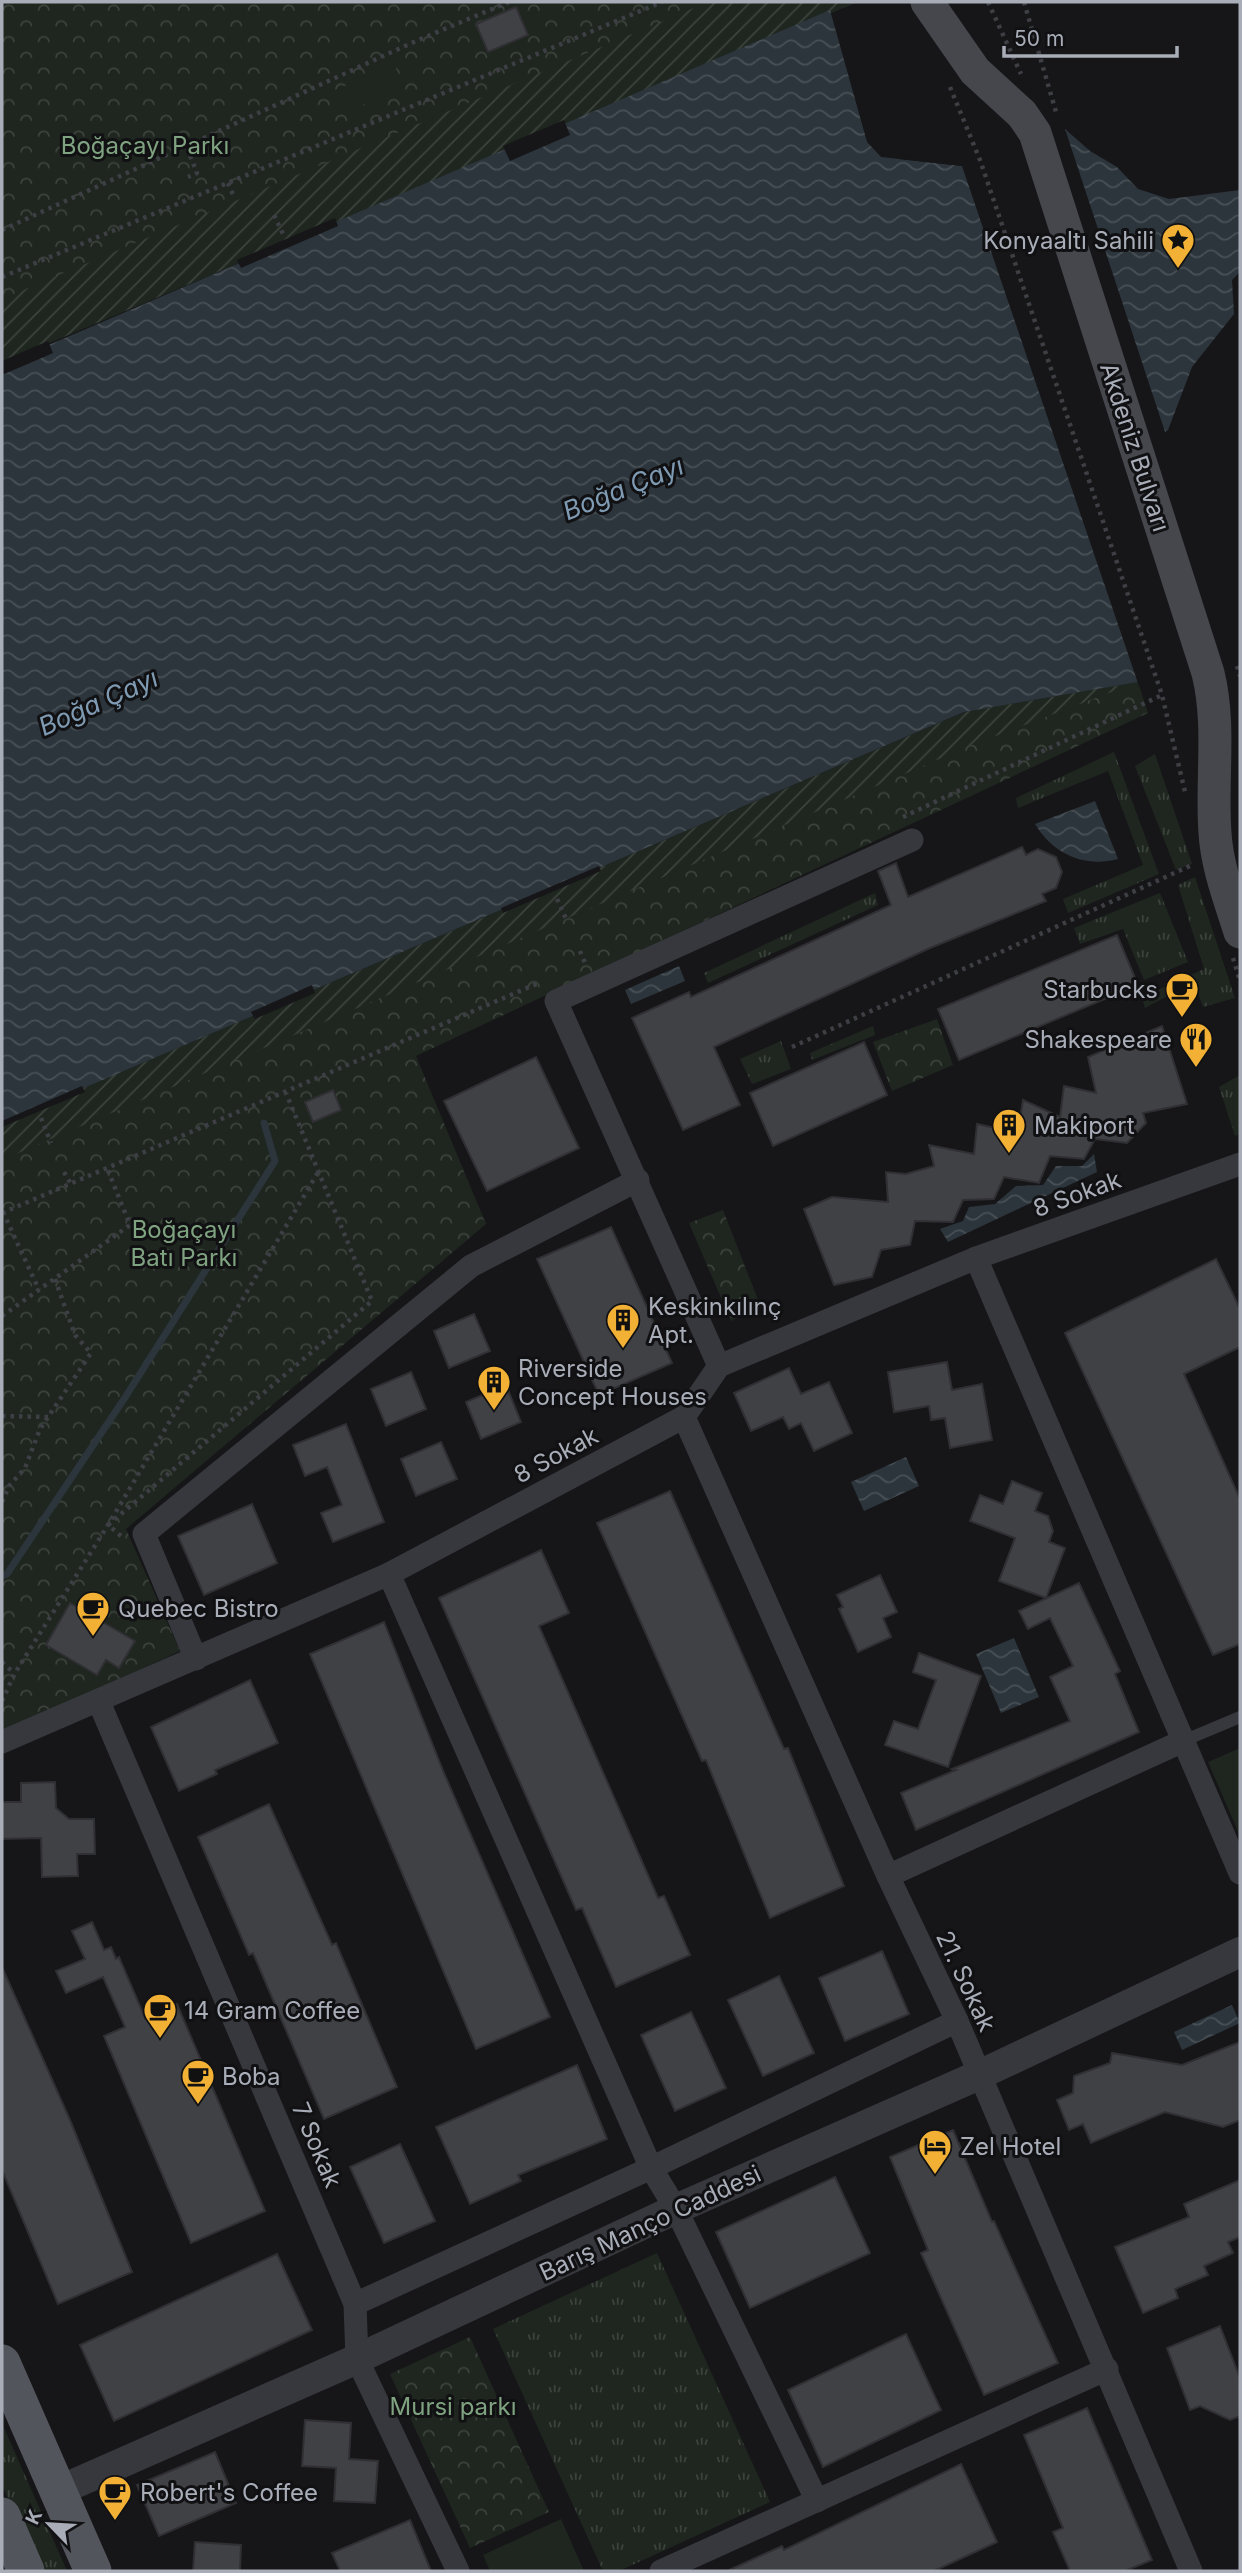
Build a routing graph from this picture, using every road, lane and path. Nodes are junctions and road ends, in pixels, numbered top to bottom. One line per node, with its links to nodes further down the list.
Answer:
1 (509, 2): 8 (path)
2 (662, 2): 11 (path)
3 (928, 2): 7 (main road, Akdeniz Bulvarı)
4 (988, 2): 6 (path)
5 (1024, 2): 7 (path)
6 (1023, 78)
7 (1046, 124): 17 (main road, Akdeniz Bulvarı)
8 (187, 148): 10 (path); 14 (path)
9 (980, 160): 18 (path)
10 (188, 177)
11 (228, 183): 12 (path); 16 (path)
12 (234, 197)
13 (274, 215): 15 (path)
14 (2, 230)
15 (284, 236)
16 (2, 277)
17 (1229, 673): 23 (main road, Akdeniz Bulvarı)
18 (1161, 695)
19 (912, 840): 34 (street)
20 (1201, 861): 27 (path)
21 (557, 899): 22 (path)
22 (567, 921)
23 (1240, 932)
24 (580, 951): 25 (path)
25 (572, 968)
26 (548, 979): 31 (path)
27 (792, 1047)
28 (41, 1118): 29 (path)
29 (51, 1143)
30 (1240, 1164): 37 (street, 8 Sokak)
31 (107, 1168): 35 (path); 38 (path)
32 (320, 1169): 49 (path)
33 (64, 1172): 35 (path)
34 (638, 1181): 41 (street); 47 (street)
35 (71, 1184): 36 (path)
36 (2, 1212): 39 (path)
37 (976, 1258): 41 (street, 8 Sokak); 53 (street)
38 (55, 1279): 39 (path); 43 (path)
39 (39, 1290): 40 (path)
40 (2, 1316)
41 (719, 1366): 44 (street, 8 Sokak)
42 (2, 1416): 43 (path)
43 (48, 1417): 45 (path)
44 (684, 1417): 46 (street, 8 Sokak); 56 (street, 21. Sokak)
45 (2, 1502)
46 (389, 1574): 47 (street, 8 Sokak); 60 (street)
47 (196, 1659): 51 (street, 8 Sokak)
48 (2, 1662): 49 (path)
49 (15, 1673): 50 (path)
50 (2, 1701)
51 (99, 1702): 54 (street, 8 Sokak); 62 (street, 7 Sokak)
52 (1240, 1717): 53 (lane)
53 (1183, 1741): 55 (street); 56 (street)
54 (2, 1742)
55 (1240, 1873)
56 (888, 1876): 58 (street, 21. Sokak)
57 (1240, 1952): 59 (street, Barış Manço Caddesi)
58 (957, 2021): 59 (street, 21. Sokak); 60 (street)
59 (979, 2074): 61 (street, Barış Manço Caddesi); 65 (street, 21. Sokak)
60 (651, 2168): 61 (street); 62 (street)
61 (676, 2209): 63 (street, Barış Manço Caddesi); 67 (street)
62 (355, 2304): 63 (street, 7 Sokak)
63 (357, 2360): 66 (street, Barış Manço Caddesi); 71 (street, 7 Sokak)
64 (2, 2363): 66 (main road)
65 (1107, 2369): 67 (street); 73 (street, 21. Sokak)
66 (58, 2491): 70 (main road)
67 (817, 2501): 72 (street)
68 (2, 2517): 69 (main road)
69 (26, 2571)
70 (93, 2571)
71 (458, 2571)
72 (661, 2571)
73 (1191, 2571)

